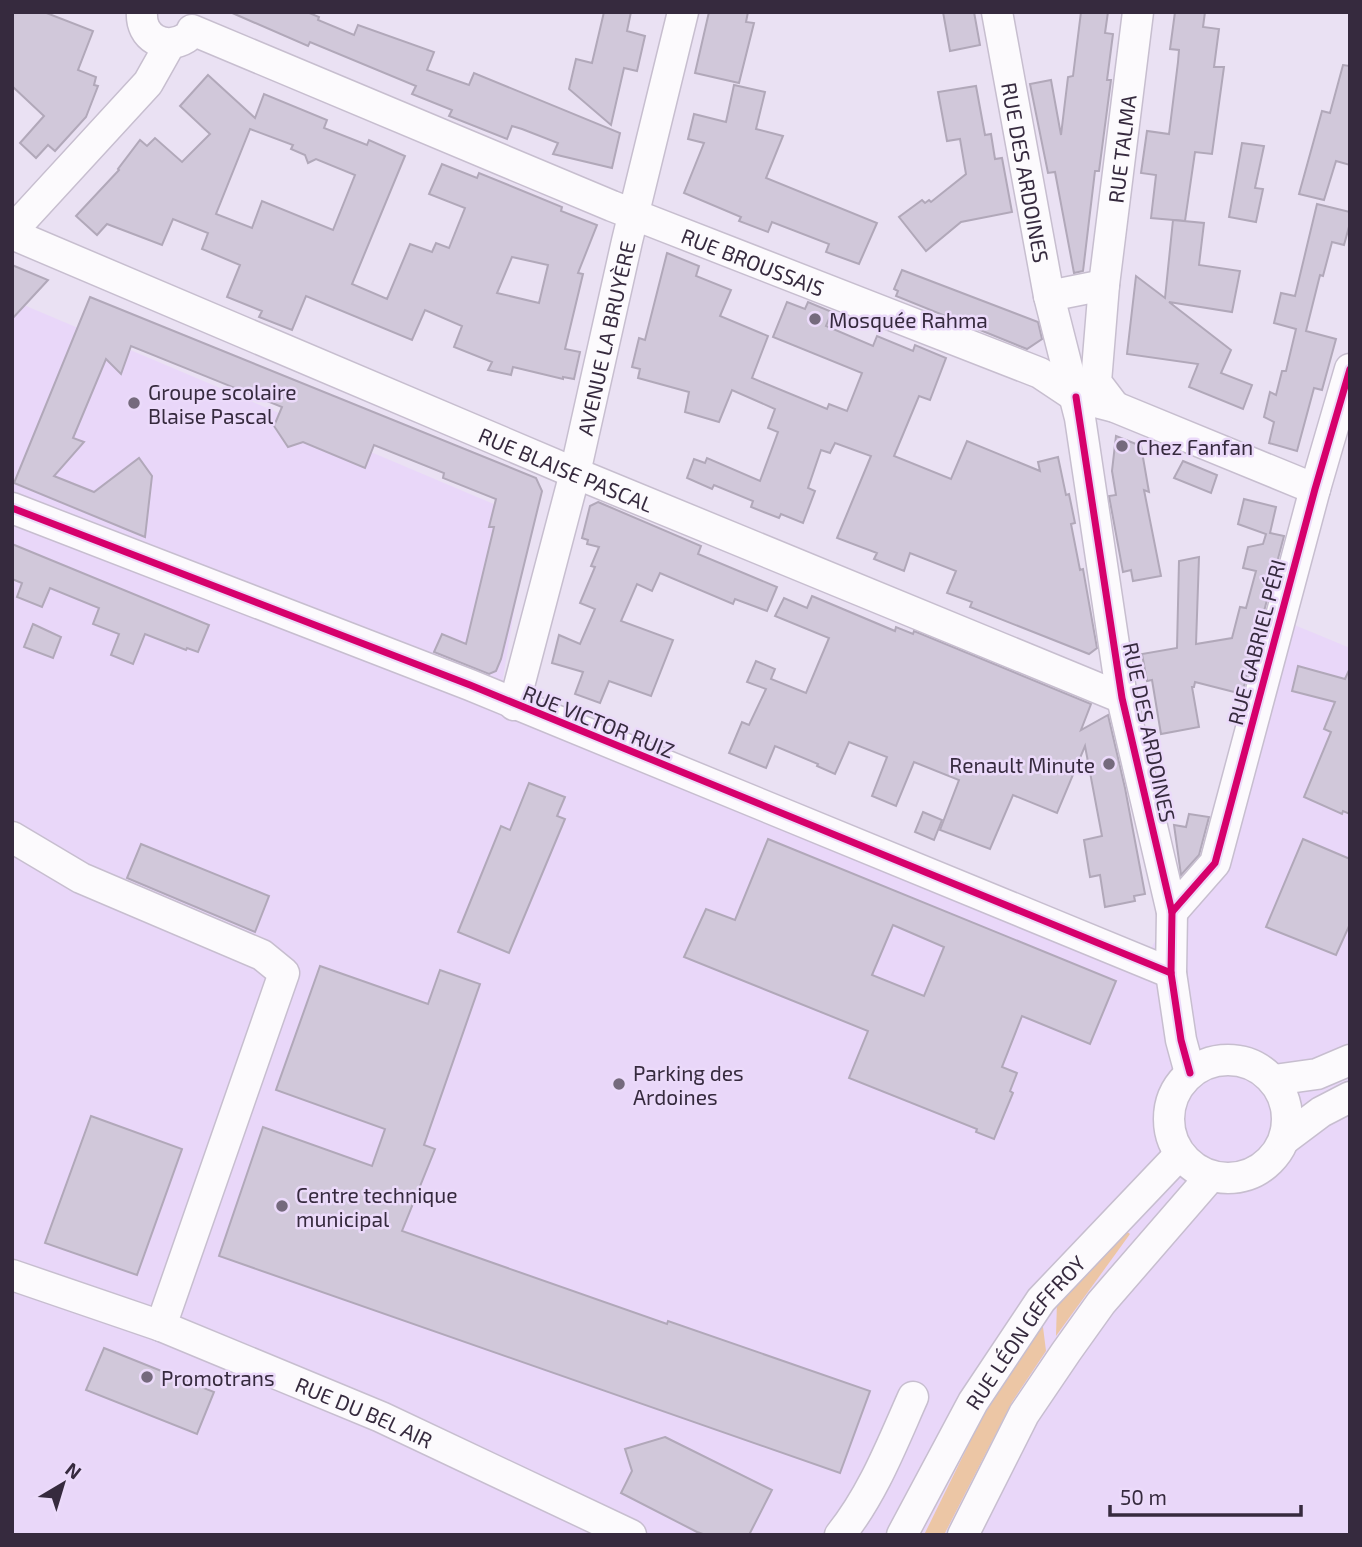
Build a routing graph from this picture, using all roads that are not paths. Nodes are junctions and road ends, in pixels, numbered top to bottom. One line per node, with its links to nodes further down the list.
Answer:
1 (142, 12): 5 (street, RUE BROUSSAIS)
2 (684, 12): 6 (street, AVENUE LA BRUYÈRE)
3 (997, 12): 9 (street, RUE DES ARDOINES)
4 (1139, 12): 8 (street, RUE TALMA)
5 (186, 29): 6 (street, RUE BROUSSAIS); 7 (street)
6 (634, 215): 11 (street, RUE BROUSSAIS); 14 (street, AVENUE LA BRUYÈRE)
7 (12, 232): 14 (street, RUE BLAISE PASCAL)
8 (1104, 285): 9 (street); 12 (street, RUE TALMA)
9 (1049, 296): 11 (street, RUE DES ARDOINES)
10 (1350, 369): 13 (street, RUE GABRIEL PÉRI)
11 (1076, 397): 12 (street, RUE BROUSSAIS); 17 (street, RUE DES ARDOINES)
12 (1115, 407): 15 (street, RUE BROUSSAIS)
13 (1340, 443): 15 (street, RUE GABRIEL PÉRI)
14 (575, 473): 17 (street, RUE BLAISE PASCAL); 18 (street, AVENUE LA BRUYÈRE)
15 (1315, 489): 20 (street, RUE GABRIEL PÉRI)
16 (12, 508): 18 (street, RUE VICTOR RUIZ)
17 (1122, 698): 20 (street, RUE DES ARDOINES)
18 (514, 705): 21 (street, RUE VICTOR RUIZ)
19 (12, 837): 30 (street)
20 (1172, 912): 21 (street, RUE DES ARDOINES)
21 (1171, 973): 23 (street, RUE DES ARDOINES)
22 (1350, 1060): 24 (street)
23 (1190, 1073): 24 (street); 27 (street)
24 (1274, 1080): 26 (street)
25 (1350, 1097): 26 (street)
26 (1285, 1139): 28 (street)
27 (1180, 1154): 28 (street); 34 (street, RUE LÉON GEFFROY)
28 (1211, 1177): 35 (street, RUE LÉON GEFFROY)
29 (12, 1275): 30 (street, RUE DU BEL AIR)
30 (161, 1326): 32 (street, RUE DU BEL AIR)
31 (913, 1397): 33 (street)
32 (631, 1535)
33 (840, 1535)
34 (902, 1535)
35 (963, 1535)

